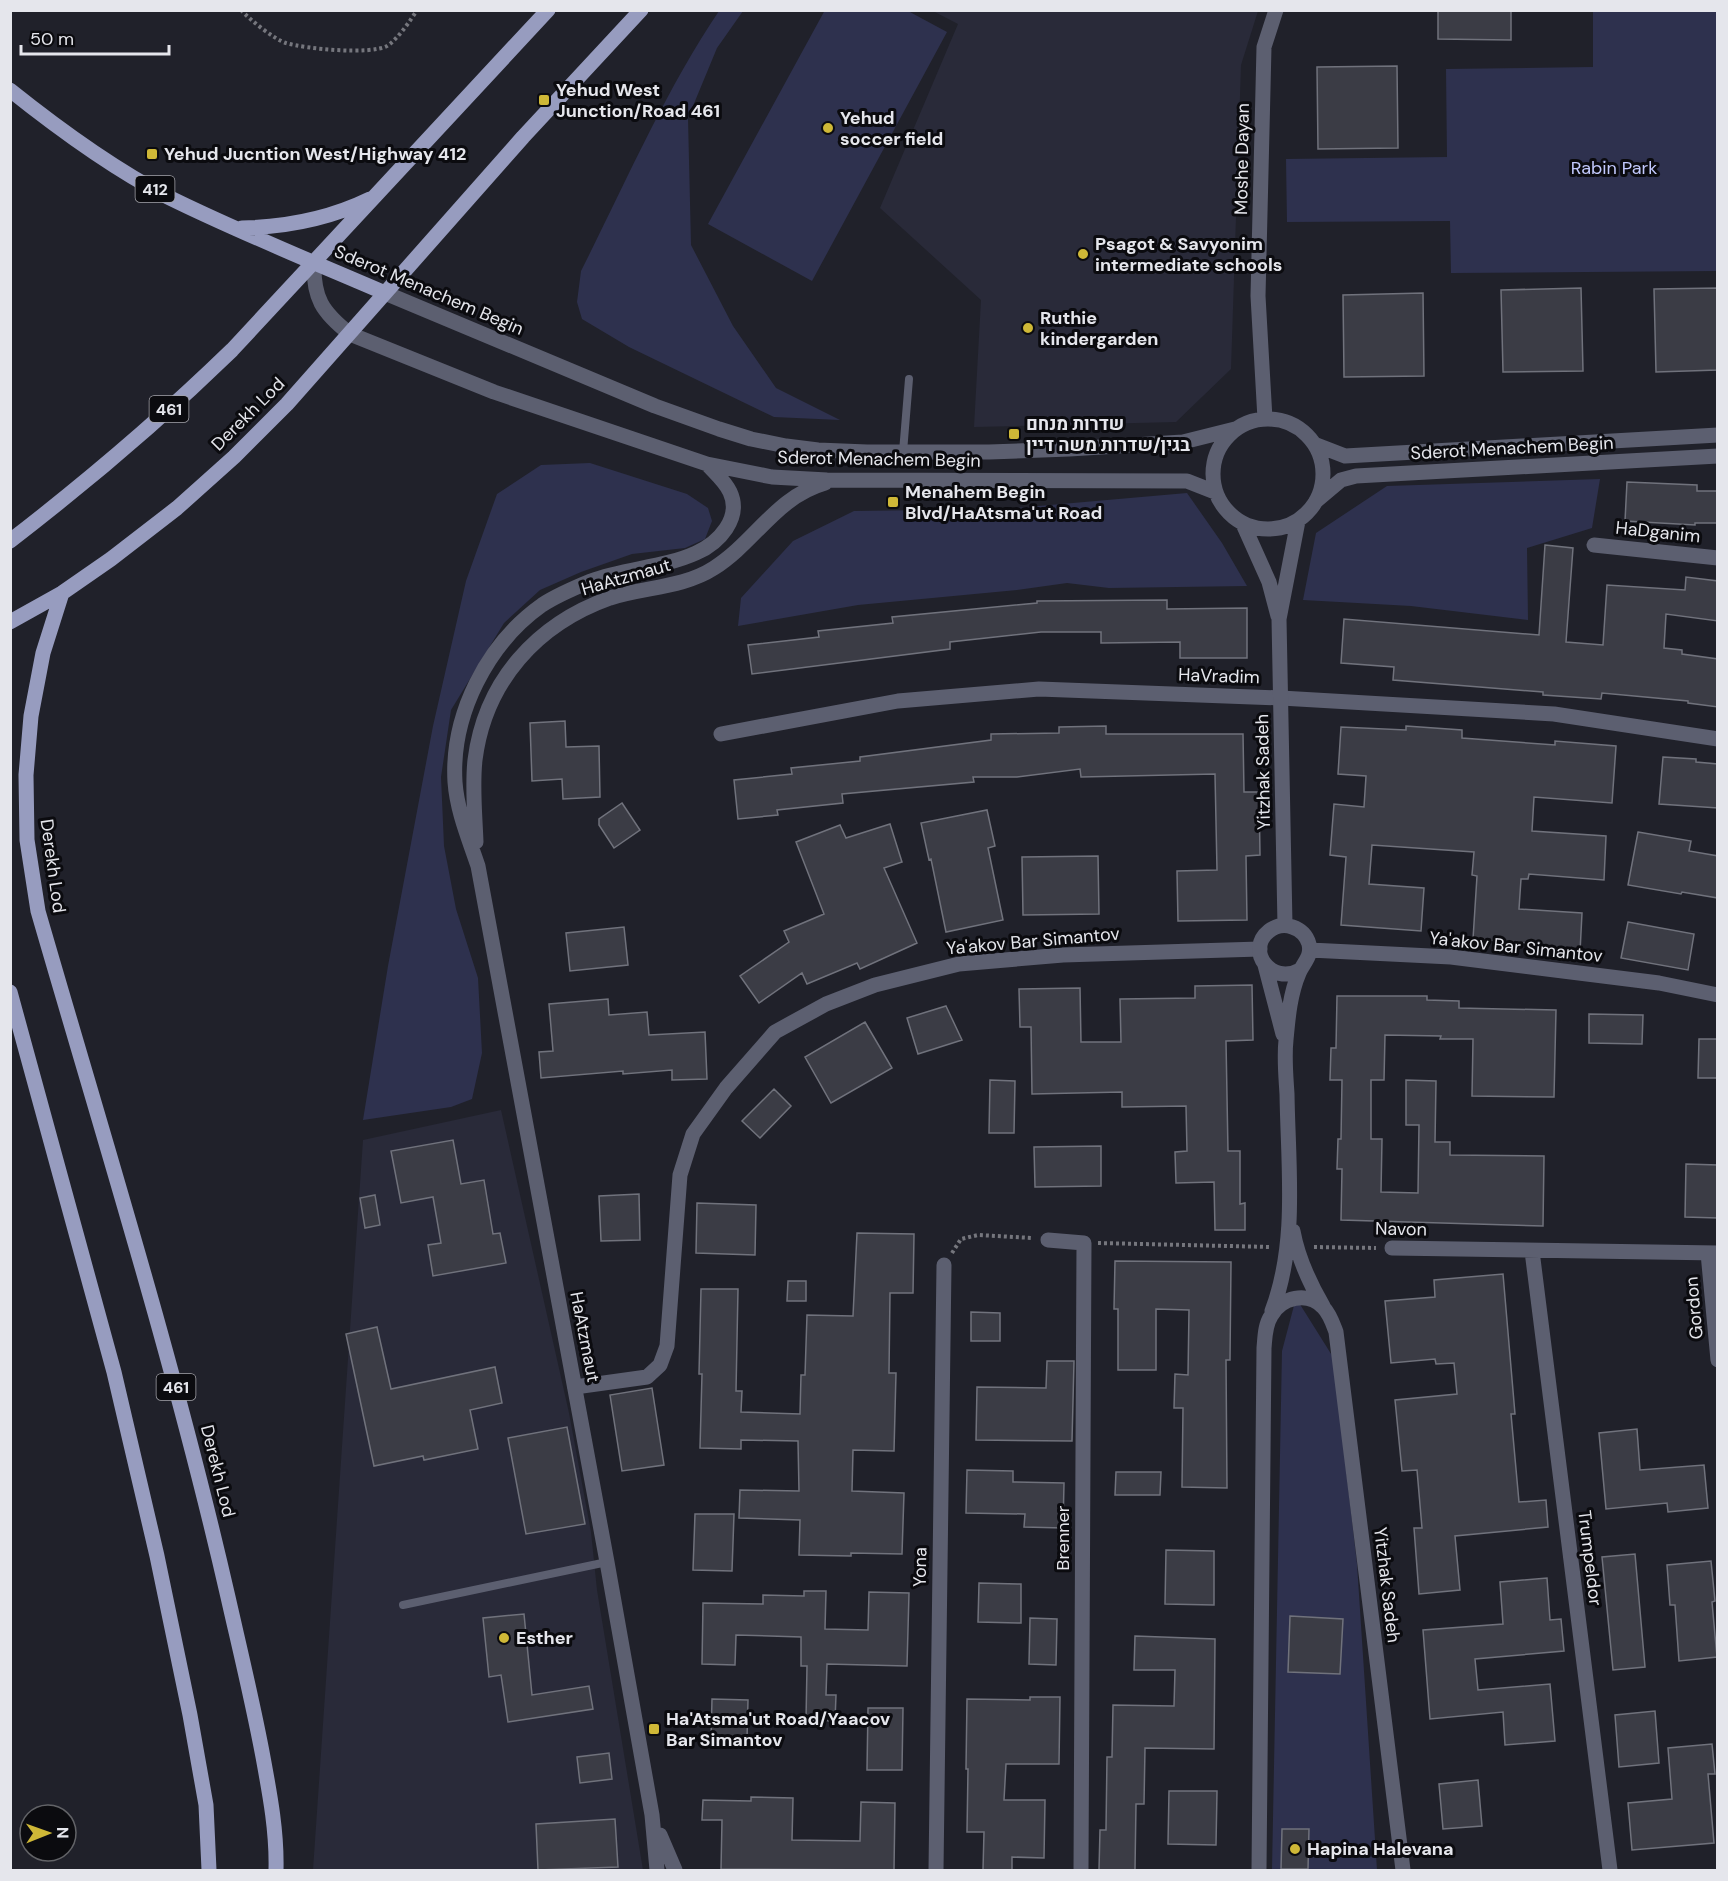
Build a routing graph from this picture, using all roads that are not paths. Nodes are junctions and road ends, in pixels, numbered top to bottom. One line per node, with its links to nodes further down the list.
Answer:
1 (548, 10): 5 (main road, 461)
2 (641, 10): 8 (main road, Derekh Lod)
3 (1276, 10): 11 (street, Moshe Dayan)
4 (10, 90): 6 (main road, 412)
5 (375, 196): 6 (main road); 7 (main road, 461)
6 (238, 228): 7 (main road, 412)
7 (314, 262): 8 (main road, Sderot Menachem Begin / 412); 9 (street, Sderot Menachem Begin); 23 (main road, 461)
8 (385, 293): 9 (main road, Derekh Lod); 15 (street, Sderot Menachem Begin)
9 (350, 334): 17 (street, Sderot Menachem Begin); 26 (main road, Derekh Lod)
10 (909, 379): 15 (lane)
11 (1265, 419): 12 (street); 14 (street)
12 (1235, 429): 15 (street, Sderot Menachem Begin); 19 (street)
13 (1718, 435): 14 (street, Sderot Menachem Begin)
14 (1314, 444): 20 (street)
15 (903, 452)
16 (1718, 456): 20 (street, Sderot Menachem Begin)
17 (707, 464): 18 (street, Sderot Menachem Begin); 32 (street, HaAtzmaut)
18 (837, 480): 19 (street, Sderot Menachem Begin); 32 (street, HaAtzmaut)
19 (1215, 492): 22 (street)
20 (1316, 501): 21 (street)
21 (1298, 521): 22 (street); 27 (street, Yitzhak Sadeh)
22 (1243, 524): 27 (street, Yitzhak Sadeh)
23 (10, 541)
24 (1594, 545): 25 (street, HaDganim)
25 (1718, 558)
26 (62, 593): 28 (main road); 55 (main road, Derekh Lod / 461)
27 (1279, 619): 29 (street, Yitzhak Sadeh)
28 (10, 622)
29 (1281, 698): 30 (street, HaVradim); 31 (street, HaVradim); 33 (street, Yitzhak Sadeh)
30 (721, 734)
31 (1718, 739)
32 (477, 866): 50 (street, HaAtzmaut)
33 (1285, 925): 34 (street); 35 (street)
34 (1260, 949): 36 (street); 50 (street, Ya'akov Bar Simantov)
35 (1310, 950): 37 (street); 39 (street, Ya'akov Bar Simantov)
36 (1265, 965): 37 (street); 40 (street, Yitzhak Sadeh)
37 (1300, 970): 40 (street, Yitzhak Sadeh)
38 (10, 992): 54 (main road)
39 (1718, 995)
40 (1285, 1043): 42 (street, Yitzhak Sadeh)
41 (1048, 1240): 59 (street, Brenner)
42 (1292, 1247): 47 (street, Yitzhak Sadeh); 48 (street, Yitzhak Sadeh)
43 (1392, 1248): 44 (street, Navon)
44 (1532, 1251): 45 (street, Navon); 62 (street, Trumpeldor)
45 (1713, 1253): 49 (street, Gordon)
46 (944, 1265): 58 (street, Yona)
47 (1324, 1308): 48 (street); 61 (street, Yitzhak Sadeh)
48 (1270, 1316): 60 (street, Yitzhak Sadeh)
49 (1718, 1359)
50 (575, 1387): 51 (street, HaAtzmaut)
51 (607, 1562): 52 (lane); 53 (street, HaAtzmaut)
52 (403, 1605)
53 (652, 1815): 56 (street, HaAtzmaut); 57 (street, HaAtzmaut)
54 (209, 1870)
55 (276, 1870)
56 (657, 1870)
57 (675, 1870)
58 (936, 1870)
59 (1081, 1870)
60 (1259, 1870)
61 (1403, 1870)
62 (1610, 1870)

